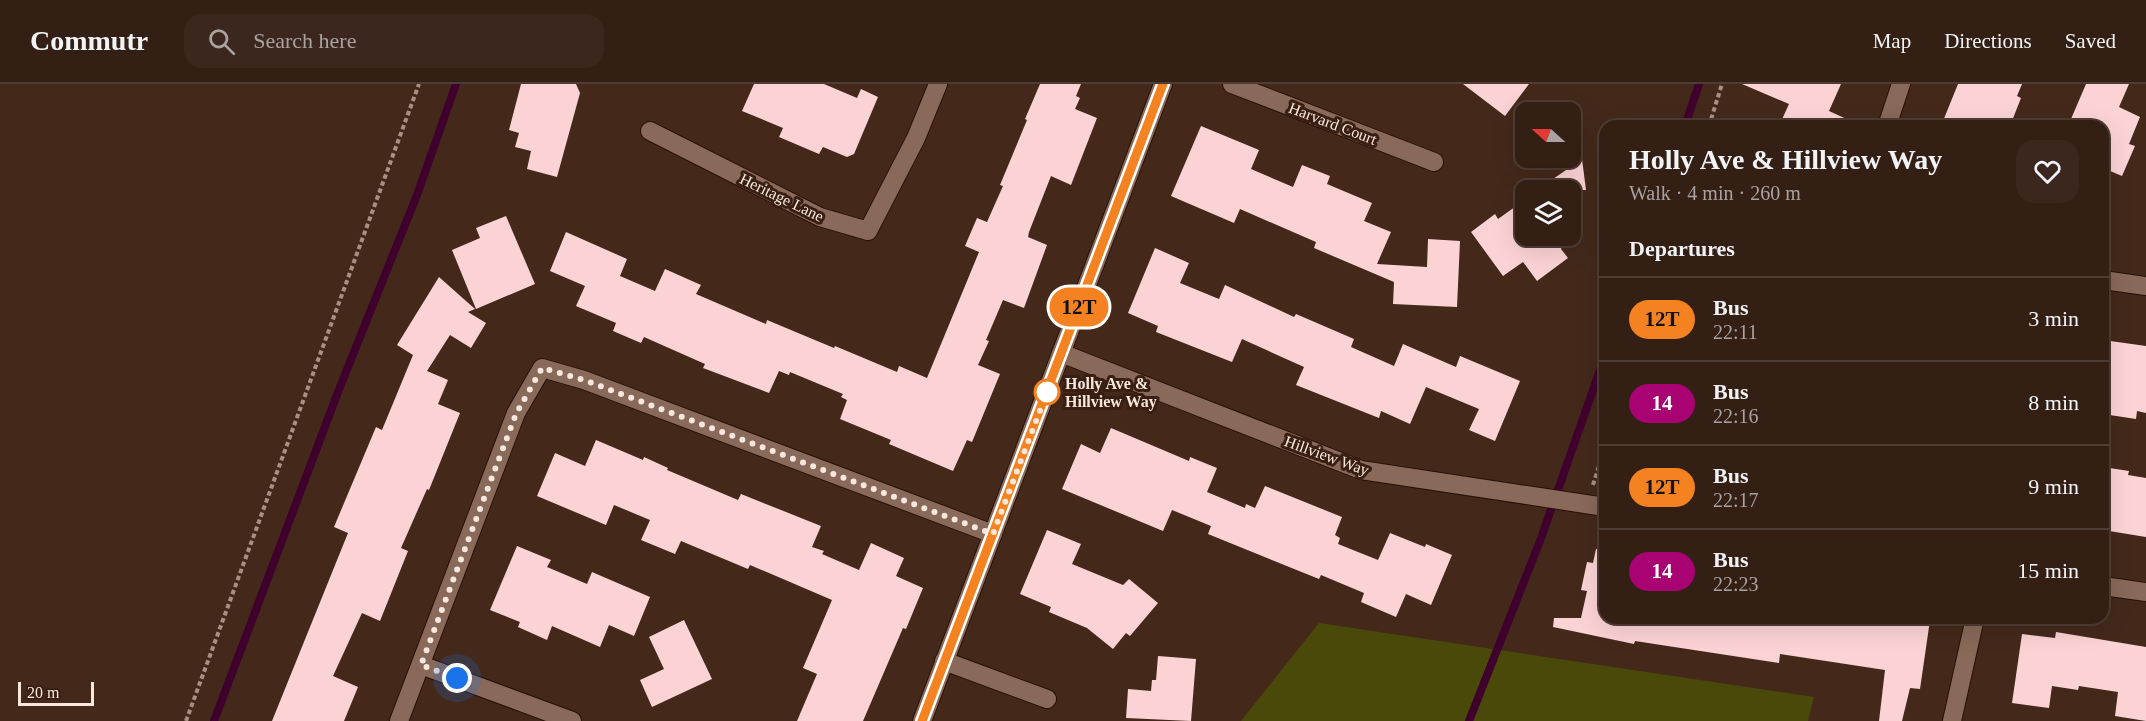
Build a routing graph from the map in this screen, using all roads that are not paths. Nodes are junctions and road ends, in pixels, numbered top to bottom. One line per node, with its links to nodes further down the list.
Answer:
1 (938, 84): 6 (street, Heritage Lane)
2 (1163, 84): 10 (street)
3 (1232, 84): 7 (street, Harvard Court)
4 (1901, 84): 5 (street)
5 (1889, 120)
6 (650, 131)
7 (1434, 162)
8 (2109, 280): 9 (street)
9 (2145, 282)
10 (1061, 353): 11 (street, Hillview Way); 12 (street)
11 (1599, 506)
12 (993, 534): 16 (street); 17 (street)
13 (2109, 587): 14 (street)
14 (2146, 592)
15 (1975, 624): 22 (street)
16 (944, 661): 18 (street); 21 (street)
17 (421, 665): 19 (street); 20 (street)
18 (1047, 699)
19 (399, 721)
20 (572, 721)
21 (922, 721)
22 (1952, 721)

